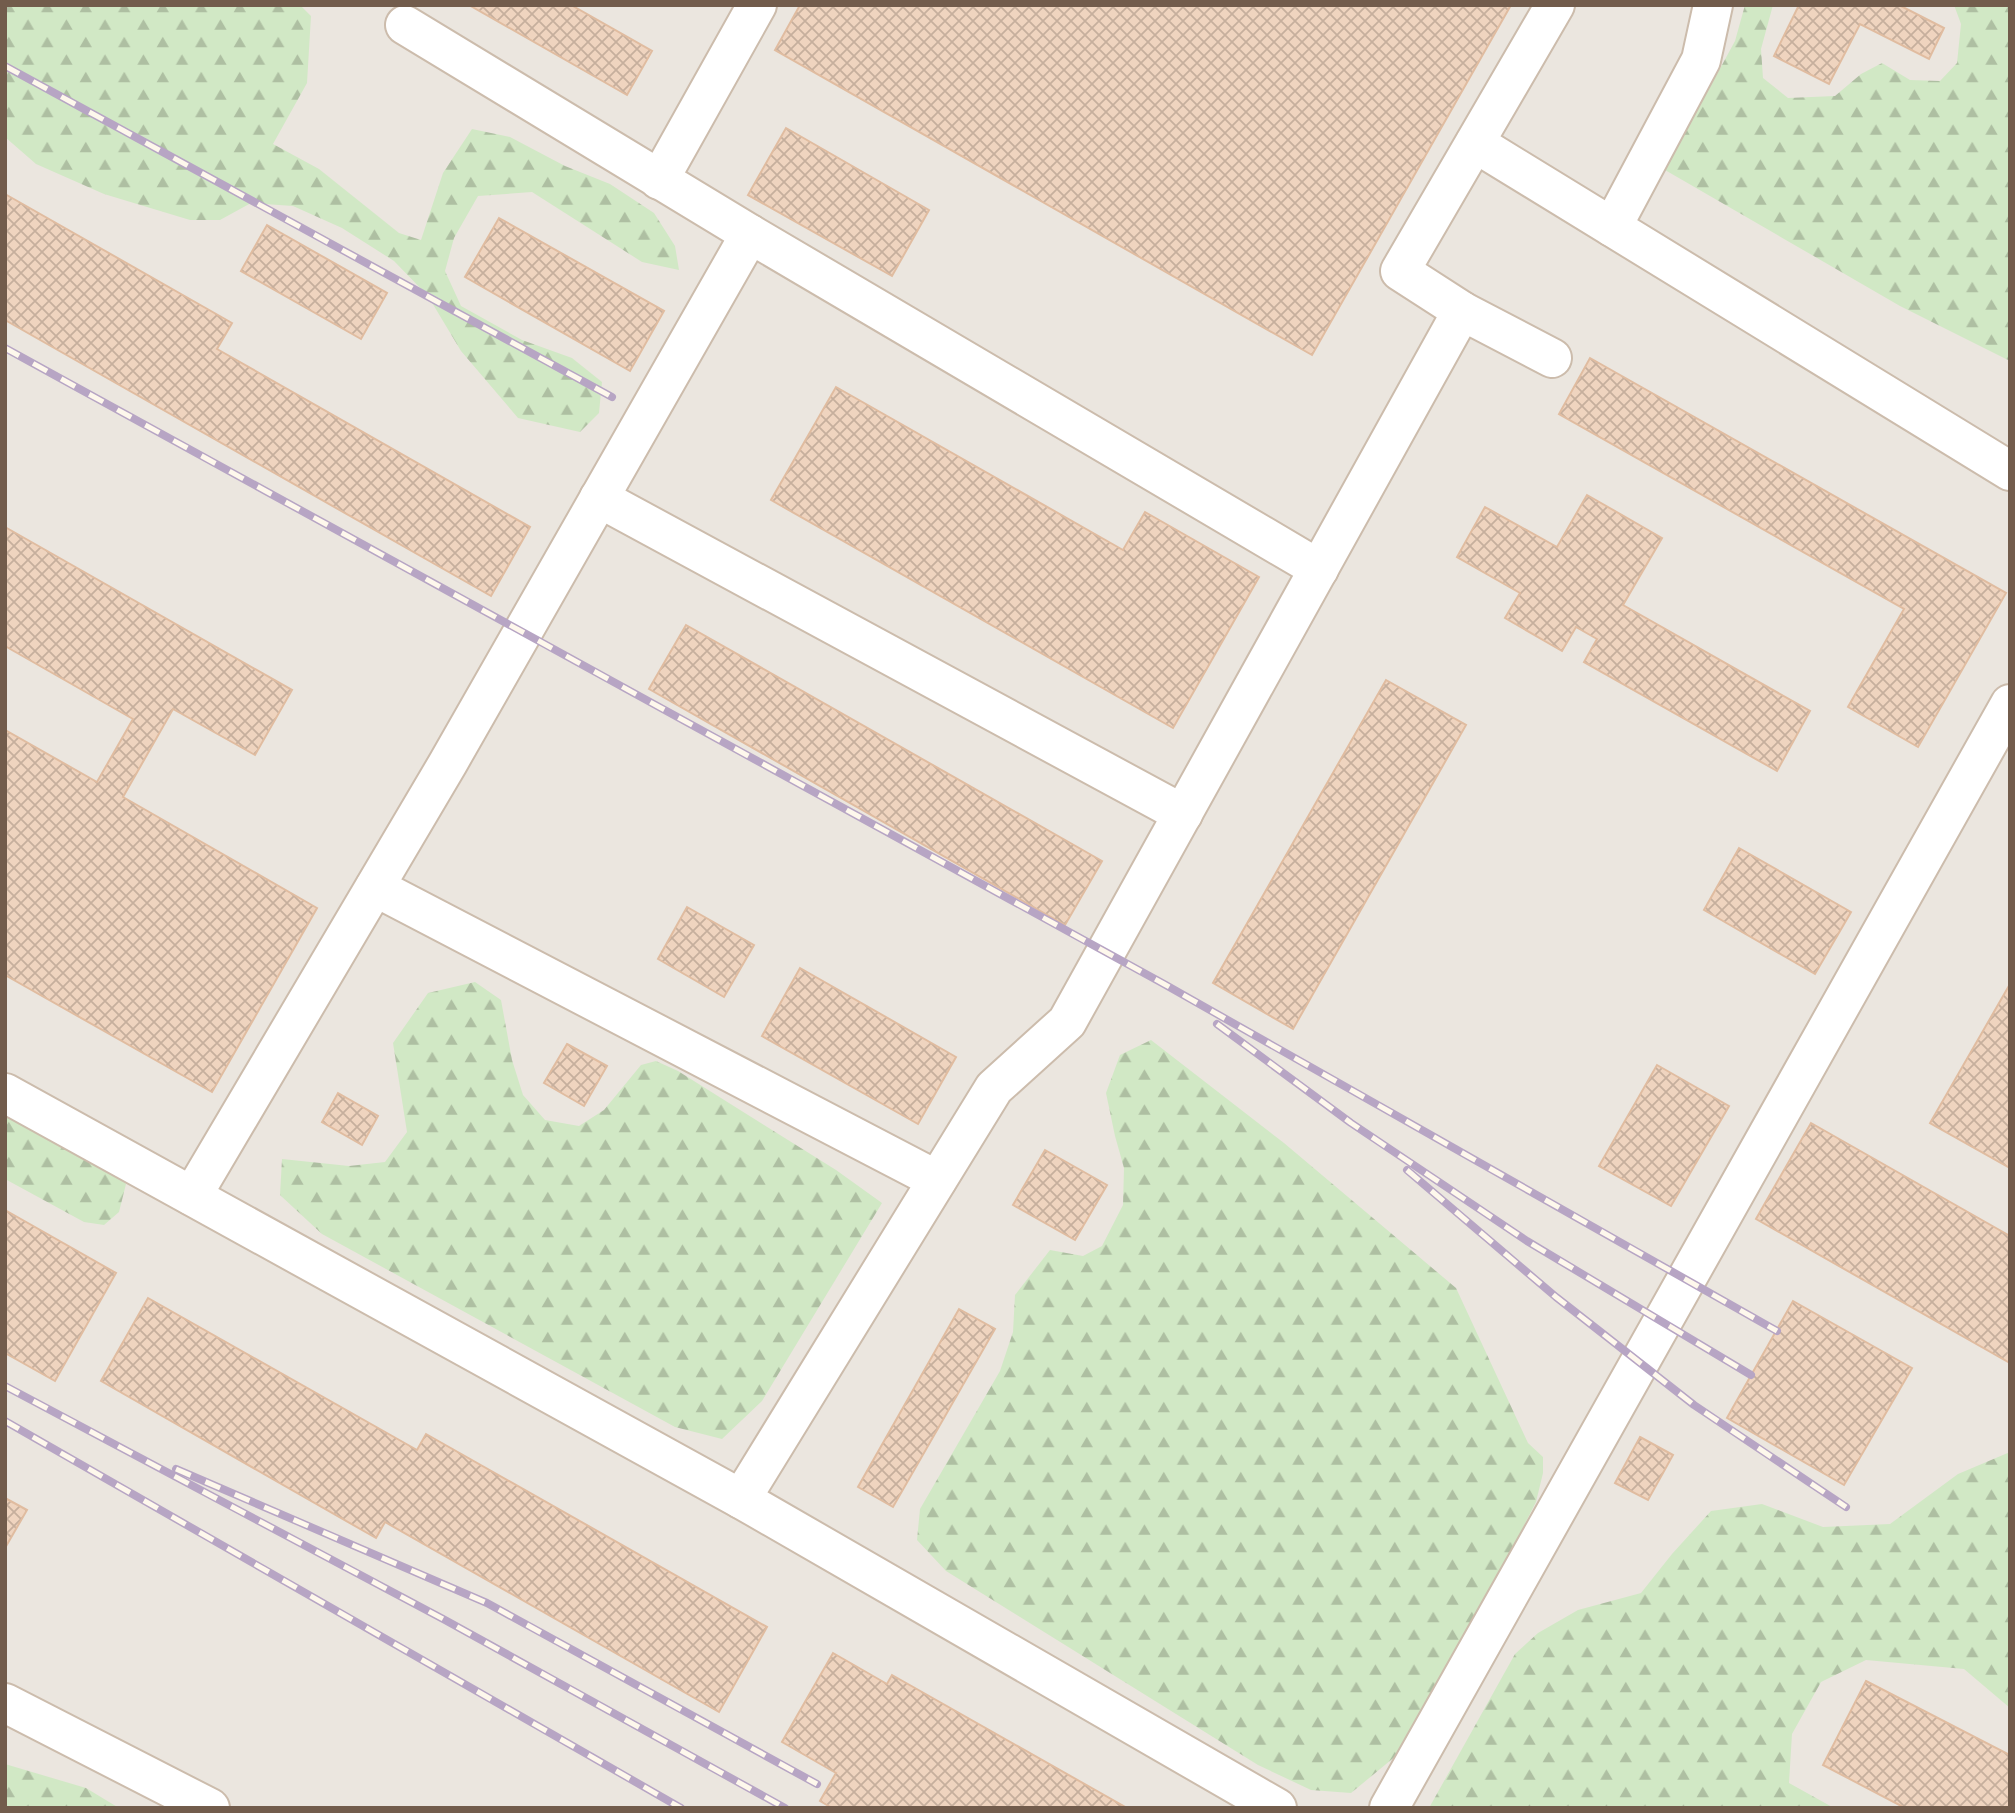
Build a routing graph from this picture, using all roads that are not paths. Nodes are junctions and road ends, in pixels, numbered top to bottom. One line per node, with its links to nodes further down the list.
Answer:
1 (757, 5): 6 (lane)
2 (1555, 5): 5 (lane)
3 (1713, 5): 7 (lane)
4 (405, 25): 6 (lane)
5 (1475, 143): 7 (lane); 9 (lane)
6 (659, 180): 8 (lane)
7 (1612, 227): 11 (lane)
8 (750, 234): 12 (lane); 13 (lane)
9 (1462, 311): 10 (lane); 13 (lane)
10 (1552, 358)
11 (2010, 471)
12 (599, 498): 15 (lane); 16 (lane)
13 (1319, 569): 15 (lane)
14 (2010, 704): 24 (lane)
15 (1183, 814): 18 (lane)
16 (374, 887): 18 (lane); 19 (lane)
17 (5, 1093): 19 (lane)
18 (937, 1180): 20 (lane)
19 (192, 1196): 20 (lane)
20 (741, 1499): 23 (lane)
21 (5, 1703): 22 (lane)
22 (210, 1808)
23 (1277, 1808)
24 (1388, 1808)

